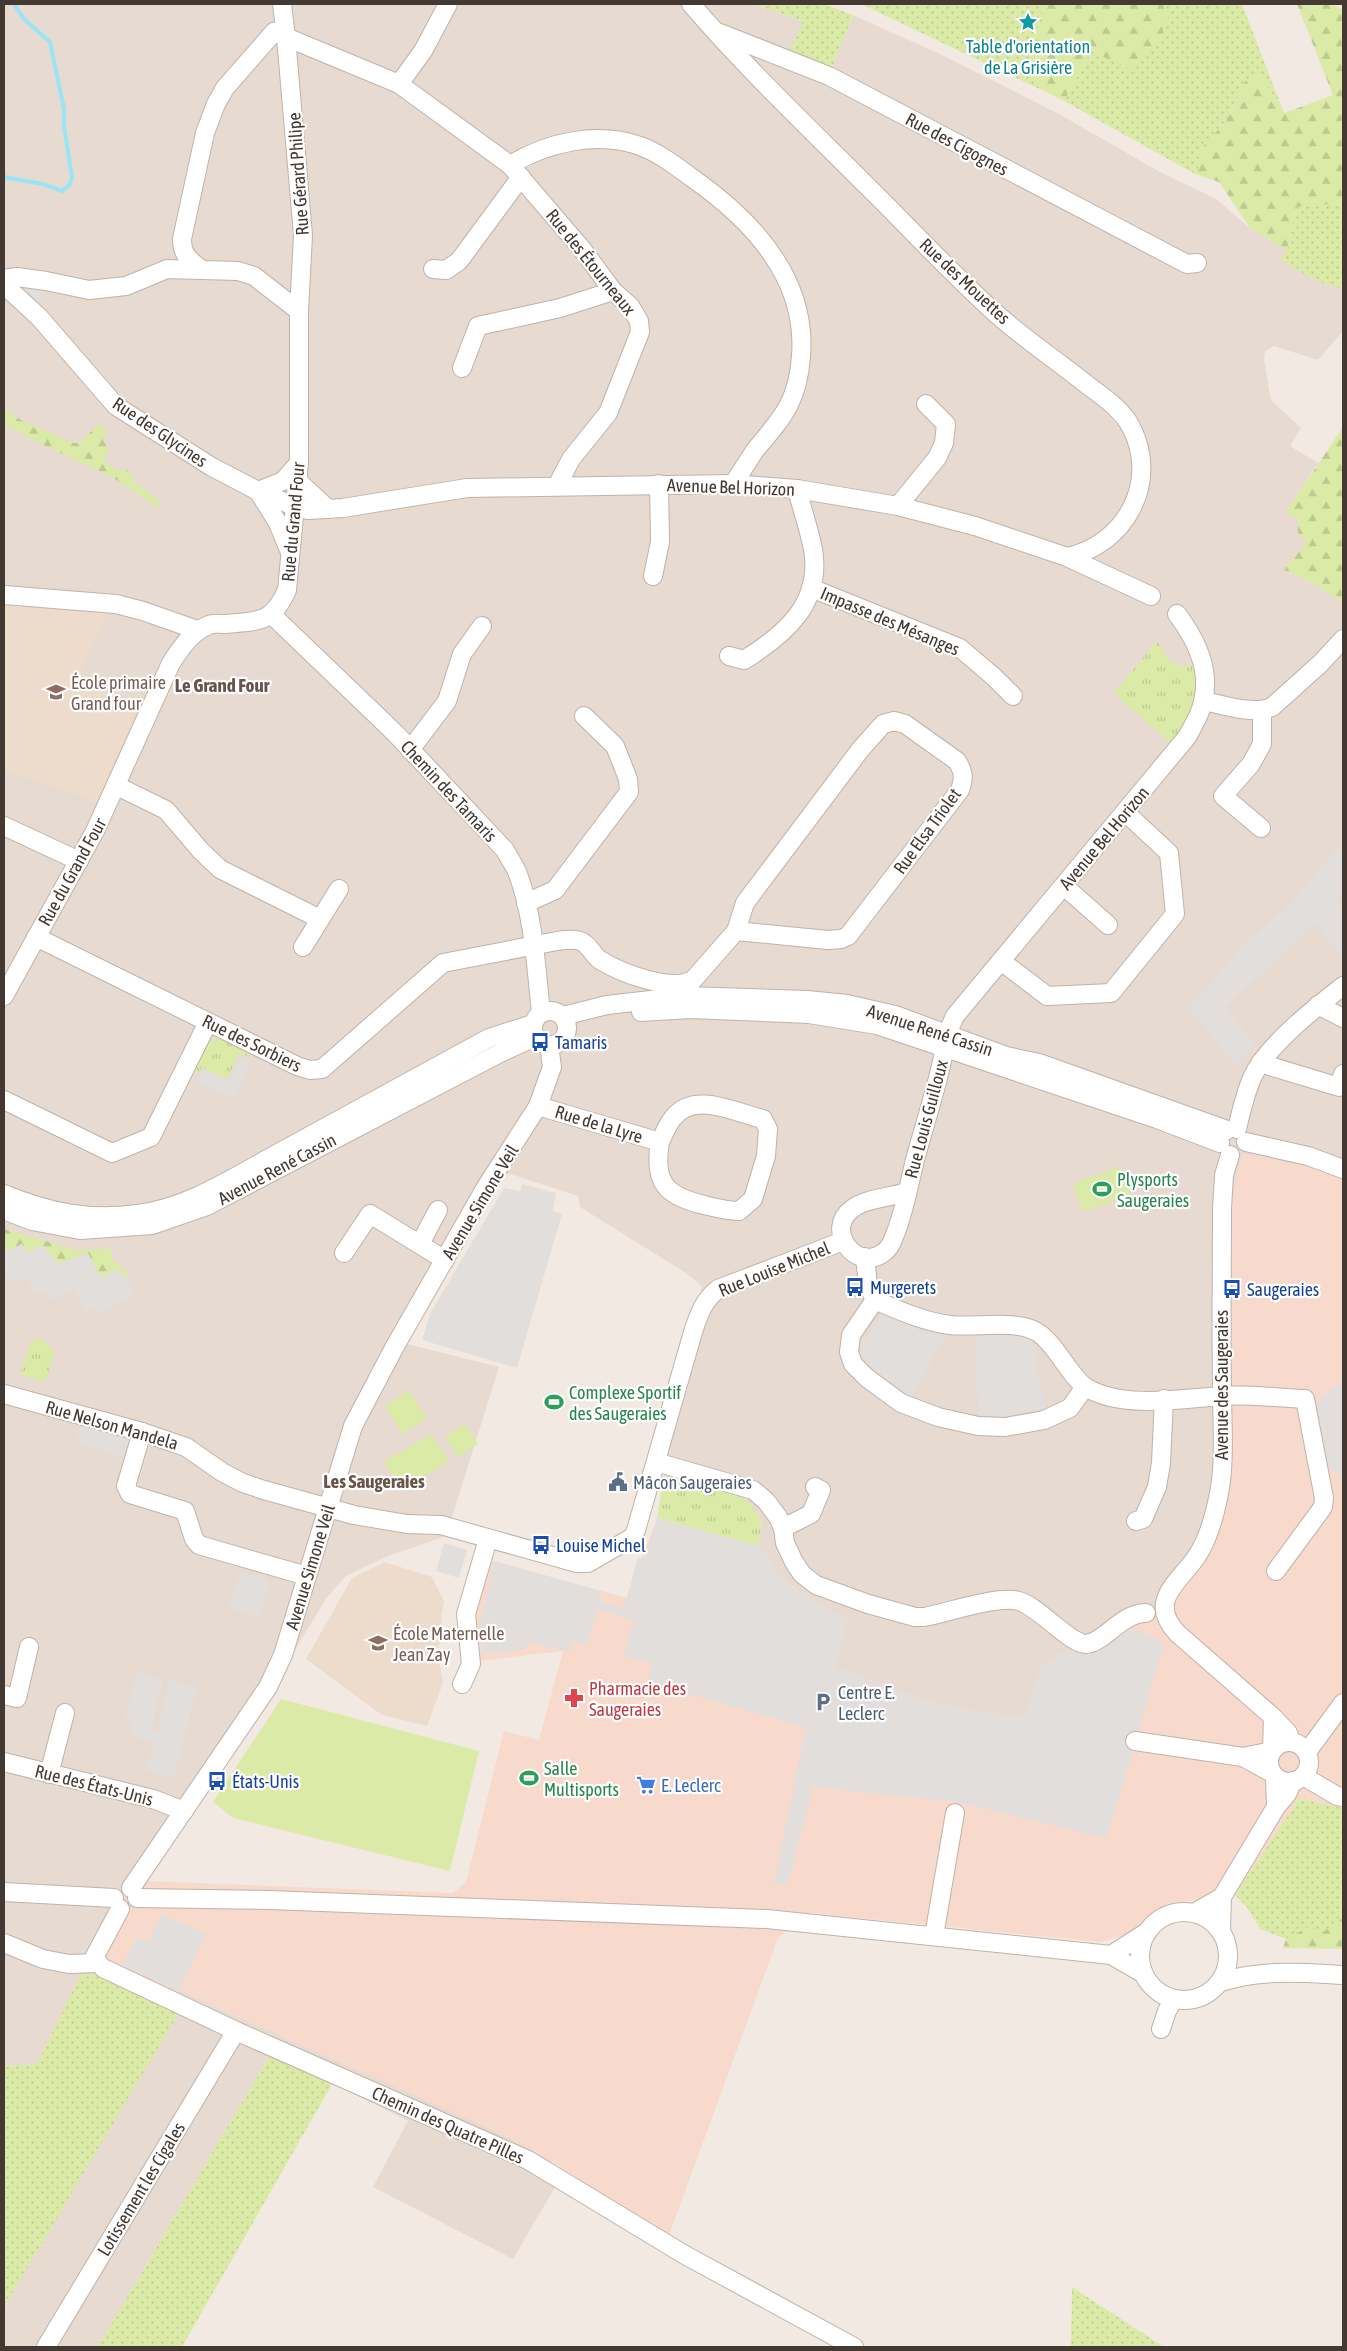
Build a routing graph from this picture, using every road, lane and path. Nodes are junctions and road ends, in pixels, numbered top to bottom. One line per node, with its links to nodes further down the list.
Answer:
1 (282, 4): 5 (street, Rue Gérard Philipe)
2 (448, 4): 6 (street)
3 (691, 4): 4 (street, Rue des Mouettes)
4 (713, 30): 8 (street, Rue des Cigognes); 29 (street, Rue des Mouettes)
5 (286, 37): 6 (street, Rue des Étourneaux); 10 (street); 11 (street, Rue Gérard Philipe)
6 (399, 84): 7 (street, Rue des Étourneaux)
7 (515, 171): 9 (street); 14 (street, Rue des Étourneaux); 21 (street)
8 (1197, 263)
9 (433, 269)
10 (202, 270): 12 (street); 15 (street)
11 (302, 270): 15 (street); 16 (street, Rue Gérard Philipe)
12 (4, 279)
13 (4, 285): 24 (street, Rue des Glycines)
14 (614, 291): 17 (street); 22 (street, Rue des Étourneaux)
15 (277, 293): 16 (street)
16 (299, 311): 19 (street, Rue du Grand Four)
17 (462, 368)
18 (926, 404): 25 (street)
19 (299, 472): 24 (street); 26 (street, Rue du Grand Four); 27 (street)
20 (659, 484): 21 (street, Avenue Bel Horizon); 22 (street, Avenue Bel Horizon); 30 (street)
21 (733, 484): 23 (street, Avenue Bel Horizon)
22 (557, 486): 27 (street, Avenue Bel Horizon)
23 (797, 489): 25 (street, Avenue Bel Horizon); 31 (street)
24 (258, 491): 26 (street, Rue des Glycines); 28 (street)
25 (898, 506): 29 (street, Avenue Bel Horizon)
26 (296, 507): 27 (street, Avenue Bel Horizon); 28 (street, Rue du Grand Four)
27 (328, 509)
28 (290, 554): 35 (street, Rue du Grand Four)
29 (1067, 558): 33 (street, Avenue Bel Horizon)
30 (654, 576)
31 (810, 588): 39 (street); 40 (street, Impasse des Mésanges)
32 (4, 595): 37 (street)
33 (1151, 596)
34 (1177, 614): 41 (street, Avenue Bel Horizon)
35 (272, 615): 37 (street); 44 (street, Chemin des Tamaris)
36 (482, 626): 44 (street)
37 (197, 630): 45 (street, Rue du Grand Four)
38 (1343, 639): 42 (street)
39 (729, 656)
40 (1013, 696)
41 (1204, 701): 42 (street); 46 (street, Avenue Bel Horizon)
42 (1262, 711): 48 (street)
43 (584, 716): 52 (street)
44 (410, 750): 52 (street, Chemin des Tamaris)
45 (117, 786): 49 (street, Rue du Grand Four); 53 (street)
46 (1125, 812): 50 (street, Avenue Bel Horizon); 59 (street)
47 (4, 826): 49 (street)
48 (1261, 828)
49 (79, 861): 56 (street, Rue du Grand Four)
50 (1064, 886): 54 (street); 59 (street, Avenue Bel Horizon)
51 (339, 889): 53 (street)
52 (526, 903): 57 (street, Chemin des Tamaris)
53 (320, 919): 58 (street)
54 (1108, 925)
55 (736, 930): 55 (street, Rue Elsa Triolet); 57 (street, Rue Elsa Triolet)
56 (36, 937): 61 (street, Rue du Grand Four); 65 (street, Rue des Sorbiers)
57 (534, 945): 65 (street, Rue des Sorbiers); 66 (street, Chemin des Tamaris)
58 (303, 947)
59 (1002, 961): 67 (street, Avenue Bel Horizon)
60 (1343, 986): 62 (street)
61 (4, 996)
62 (1318, 1005): 63 (street); 68 (street)
63 (1343, 1018)
64 (565, 1021): 66 (street); 66 (street); 67 (street, Avenue René Cassin)
65 (208, 1022): 70 (street)
66 (540, 1030): 71 (street, Avenue Simone Veil); 76 (street, Avenue René Cassin); 78 (street, Avenue René Cassin)
67 (946, 1040): 72 (street, Avenue René Cassin); 75 (street, Rue Louis Guilloux)
68 (1260, 1063): 69 (street); 72 (street, Avenue des Saugeraies)
69 (1343, 1074)
70 (4, 1100)
71 (538, 1106): 73 (street, Rue de la Lyre); 85 (street, Avenue Simone Veil)
72 (1232, 1140): 74 (street, Avenue René Cassin); 89 (street, Avenue des Saugeraies)
73 (660, 1142): 73 (street, Rue de la Lyre)
74 (1343, 1168)
75 (906, 1192): 77 (street, Rue Louis Guilloux); 80 (street, Rue Louis Guilloux)
76 (4, 1194)
77 (875, 1201): 80 (street); 81 (street)
78 (4, 1210)
79 (438, 1210): 82 (street)
80 (897, 1230): 84 (street)
81 (843, 1241): 84 (street); 92 (street, Rue Louise Michel)
82 (420, 1244): 83 (street); 85 (street)
83 (344, 1254)
84 (865, 1258): 86 (street)
85 (445, 1260): 94 (street, Avenue Simone Veil)
86 (874, 1300): 87 (street); 87 (street)
87 (1085, 1387): 90 (street)
88 (4, 1394): 91 (street, Rue Nelson Mandela)
89 (1222, 1396): 90 (street); 98 (street); 100 (street, Avenue des Saugeraies)
90 (1164, 1399): 95 (street)
91 (142, 1432): 94 (street, Rue Nelson Mandela); 99 (street)
92 (656, 1462): 96 (street); 97 (street, Rue Louise Michel)
93 (815, 1487): 96 (street)
94 (327, 1509): 97 (street, Rue Louise Michel); 99 (street, Avenue Simone Veil)
95 (1136, 1521)
96 (783, 1528): 101 (street, Avenue des Saugeraies)
97 (488, 1539): 104 (street)
98 (1276, 1571)
99 (307, 1576): 120 (street, Avenue Simone Veil)
100 (1165, 1600): 101 (street, Avenue des Saugeraies); 102 (street)
101 (1146, 1613): 102 (street)
102 (1168, 1624): 108 (street)
103 (29, 1647): 105 (street)
104 (462, 1684)
105 (4, 1695)
106 (1343, 1703): 112 (street)
107 (65, 1713): 115 (street)
108 (1273, 1717): 110 (street); 111 (street)
109 (1135, 1741): 113 (street)
110 (1291, 1742): 111 (street); 112 (street)
111 (1272, 1751): 113 (street); 116 (street)
112 (1307, 1752): 117 (street)
113 (1243, 1757): 116 (street)
114 (4, 1762): 115 (street, Rue des États-Unis)
115 (49, 1774): 120 (street, Rue des États-Unis)
116 (1274, 1775): 117 (street); 119 (street)
117 (1298, 1779): 118 (street); 119 (street)
118 (1343, 1798)
119 (1276, 1807): 124 (street)
120 (184, 1811): 123 (street, Avenue Simone Veil)
121 (955, 1813): 129 (street)
122 (4, 1892): 125 (street)
123 (134, 1893): 125 (street); 129 (street)
124 (1222, 1897): 126 (street); 128 (street)
125 (117, 1903): 133 (street)
126 (1194, 1913): 127 (street); 128 (street)
127 (1147, 1932): 132 (street); 135 (street)
128 (1221, 1932): 131 (street)
129 (934, 1936): 132 (street)
130 (4, 1943): 133 (street)
131 (1228, 1949): 134 (street); 137 (street)
132 (1111, 1955): 135 (street)
133 (98, 1963): 140 (street, Chemin des Quatre Pilles)
134 (1275, 1972): 136 (street); 137 (street)
135 (1144, 1974): 138 (street)
136 (1343, 1975)
137 (1220, 1982): 138 (street)
138 (1174, 1999): 139 (street)
139 (1161, 2029)
140 (236, 2031): 141 (street, Chemin des Quatre Pilles); 142 (street, Lotissement les Cigales)
141 (847, 2344)
142 (46, 2347)

